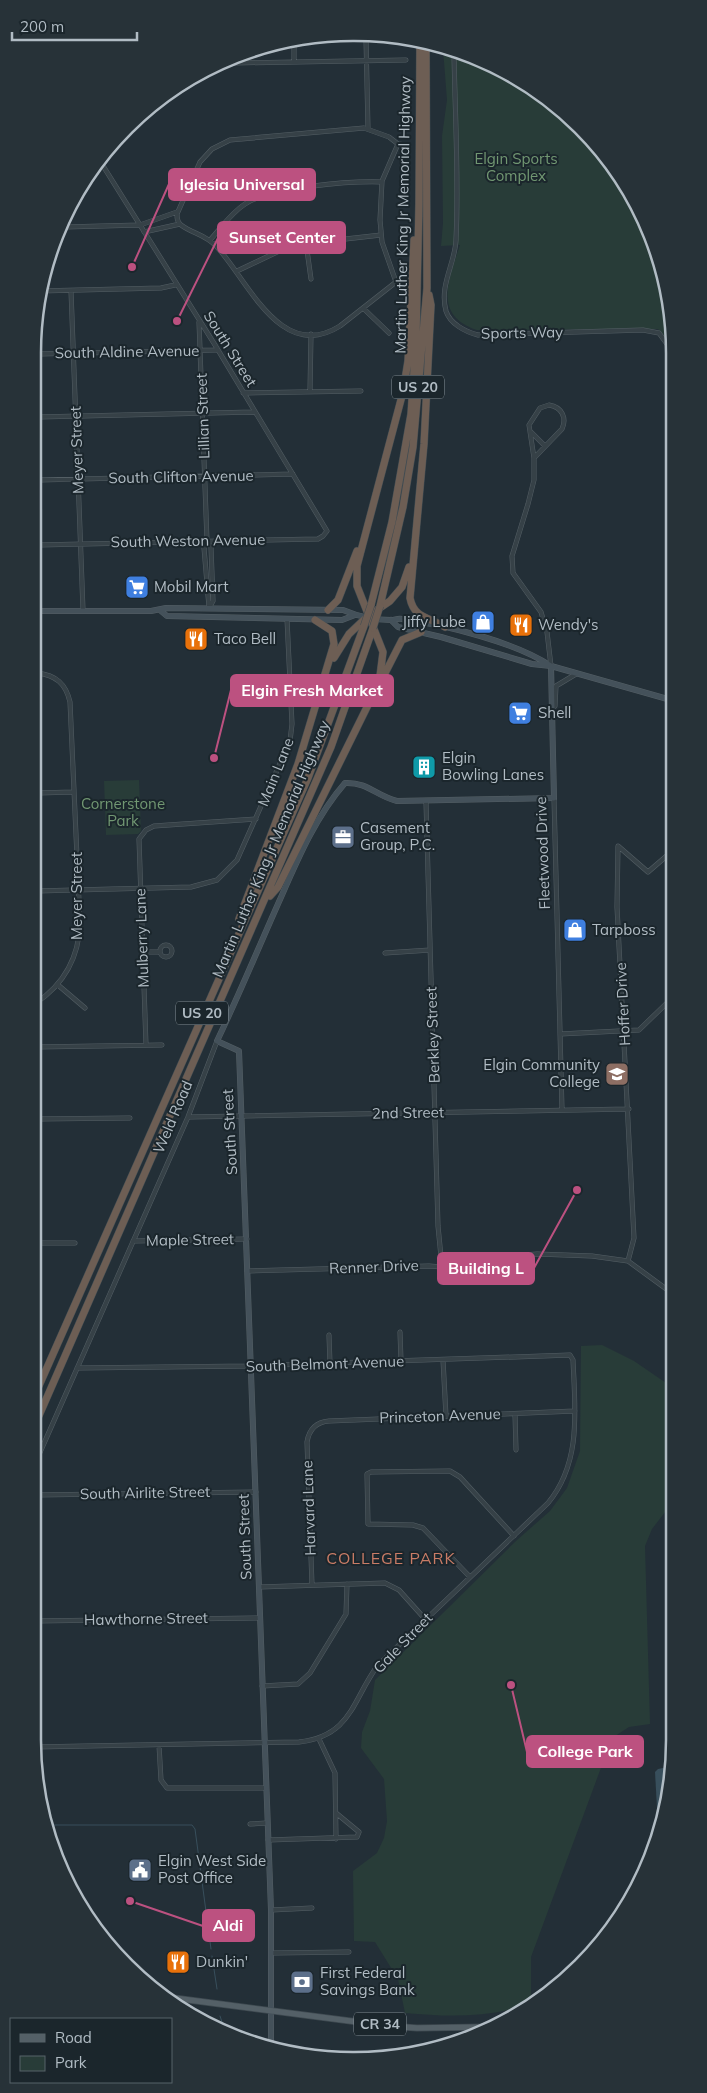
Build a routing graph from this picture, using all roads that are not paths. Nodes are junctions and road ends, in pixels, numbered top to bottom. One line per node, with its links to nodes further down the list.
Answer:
1 (366, 42): 7 (street)
2 (294, 47): 8 (street)
3 (420, 48): 15 (highway, Martin Luther King Jr Memorial Highway / US 20)
4 (426, 50): 27 (highway, Martin Luther King Jr Memorial Highway / US 20)
5 (454, 58): 34 (street, Sports Way)
6 (406, 60): 7 (street)
7 (365, 61): 8 (street); 10 (street)
8 (294, 62): 9 (street)
9 (240, 63)
10 (368, 129): 11 (street); 16 (street)
11 (398, 144): 12 (street); 14 (street)
12 (407, 145)
13 (103, 167): 18 (street, South Street)
14 (382, 182): 21 (street); 22 (street)
15 (419, 203): 53 (highway); 92 (highway, Martin Luther King Jr Memorial Highway / US 20, bridge)
16 (177, 212): 17 (street); 18 (street)
17 (180, 224): 20 (street); 22 (street)
18 (140, 226): 19 (street); 20 (street, South Street)
19 (68, 227)
20 (144, 232): 26 (street, South Street)
21 (381, 235): 23 (street); 30 (street)
22 (210, 240): 24 (street)
23 (306, 243): 24 (street); 25 (street)
24 (237, 271): 33 (street)
25 (311, 278)
26 (175, 285): 29 (street); 31 (street, South Street)
27 (427, 288): 58 (highway); 87 (highway, Martin Luther King Jr Memorial Highway / US 20, bridge)
28 (48, 291): 29 (street)
29 (71, 291): 37 (street, Meyer Street)
30 (363, 308): 32 (street); 33 (street)
31 (198, 322): 35 (street, Lillian Street); 36 (street, South Street)
32 (388, 333)
33 (311, 334): 40 (street)
34 (665, 342)
35 (200, 350): 36 (street, South Aldine Avenue); 37 (street, South Aldine Avenue); 43 (street, Lillian Street)
36 (216, 350): 41 (street, South Street)
37 (74, 353): 38 (street, South Aldine Avenue); 44 (street, Meyer Street)
38 (41, 354)
39 (361, 391): 40 (street)
40 (310, 392): 41 (street)
41 (243, 393): 42 (street, South Street)
42 (254, 412): 43 (street); 49 (street, South Street)
43 (203, 414): 44 (street); 50 (street, Lillian Street)
44 (76, 416): 45 (street); 52 (street, Meyer Street)
45 (41, 417)
46 (531, 432): 47 (street); 47 (street); 48 (street, Fleetwood Drive)
47 (545, 446): 48 (street)
48 (534, 458): 71 (street, Fleetwood Drive)
49 (293, 474): 50 (street, South Clifton Avenue); 54 (street, South Street)
50 (205, 476): 52 (street, South Clifton Avenue); 55 (street, Lillian Street)
51 (41, 480): 52 (street, South Clifton Avenue)
52 (78, 480): 56 (street, Meyer Street)
53 (368, 522): 61 (highway); 65 (highway)
54 (324, 523): 55 (street, South Weston Avenue)
55 (207, 541): 56 (street, South Weston Avenue); 59 (street, Lillian Street)
56 (80, 544): 57 (street, South Weston Avenue); 60 (street, Meyer Street)
57 (41, 545)
58 (413, 554): 65 (highway); 69 (highway)
59 (209, 608): 61 (street); 63 (street)
60 (83, 610): 62 (street); 63 (street)
61 (328, 610): 64 (street)
62 (41, 611)
63 (161, 611): 66 (street)
64 (356, 615): 65 (street); 67 (street)
65 (368, 616): 68 (street); 74 (highway); 76 (highway)
66 (287, 619): 67 (street); 82 (street, Main Lane)
67 (315, 620): 74 (highway)
68 (391, 620): 69 (street); 70 (street)
69 (445, 627): 71 (street)
70 (420, 632): 71 (street); 76 (highway)
71 (551, 666): 73 (street); 77 (street, Fleetwood Drive)
72 (41, 674): 78 (street, Meyer Street)
73 (576, 674): 75 (street); 77 (street)
74 (325, 678): 92 (highway)
75 (666, 699)
76 (368, 703): 87 (highway)
77 (552, 710): 80 (street, Fleetwood Drive)
78 (74, 792): 79 (street); 85 (street, Meyer Street)
79 (41, 793)
80 (554, 798): 81 (street); 98 (street, Fleetwood Drive)
81 (426, 802): 88 (street, Berkley Street); 99 (street, Weld Road)
82 (256, 820): 84 (street, Main Lane); 84 (street, Mulberry Lane)
83 (666, 856): 97 (street, Hoffer Drive)
84 (140, 889): 85 (street); 89 (street, Mulberry Lane)
85 (78, 890): 86 (street); 93 (street, Meyer Street)
86 (41, 891)
87 (266, 900): 127 (highway, Martin Luther King Jr Memorial Highway / US 20)
88 (430, 950): 91 (street); 105 (street, Berkley Street)
89 (142, 952): 90 (street); 100 (street, Mulberry Lane)
90 (160, 952)
91 (385, 953)
92 (222, 969): 126 (highway, Martin Luther King Jr Memorial Highway / US 20)
93 (58, 985): 94 (street, Meyer Street); 96 (street)
94 (41, 999)
95 (666, 1004): 97 (street)
96 (85, 1008)
97 (625, 1032): 98 (street); 103 (street, Hoffer Drive)
98 (560, 1034): 104 (street, Fleetwood Drive)
99 (217, 1041): 106 (street, South Street); 107 (street, Weld Road)
100 (146, 1045): 101 (street); 102 (street)
101 (162, 1045)
102 (41, 1048)
103 (628, 1109): 104 (street, 2nd Street); 114 (street, Hoffer Drive)
104 (562, 1110): 105 (street, 2nd Street)
105 (435, 1112): 106 (street, 2nd Street); 115 (street, Berkley Street)
106 (242, 1116): 107 (street, 2nd Street); 110 (street, South Street)
107 (188, 1117): 111 (street, Weld Road)
108 (130, 1118): 109 (street)
109 (41, 1119)
110 (247, 1239): 111 (street, Maple Street); 116 (street, South Street)
111 (133, 1241): 125 (street, Weld Road)
112 (41, 1243): 113 (street)
113 (75, 1243)
114 (628, 1261): 115 (street, Renner Drive); 117 (street, Renner Drive)
115 (442, 1267): 116 (street, Renner Drive)
116 (248, 1271): 124 (street, South Street)
117 (666, 1288)
118 (400, 1332): 122 (street)
119 (329, 1335): 123 (street)
120 (572, 1356): 121 (street, South Belmont Avenue); 128 (street, Gale Street)
121 (443, 1360): 122 (street, South Belmont Avenue); 130 (street)
122 (401, 1361): 123 (street, South Belmont Avenue)
123 (330, 1364): 124 (street, South Belmont Avenue)
124 (250, 1366): 125 (street, South Belmont Avenue); 134 (street, South Street)
125 (77, 1368): 132 (street, Weld Road)
126 (41, 1381)
127 (41, 1411)
128 (575, 1411): 129 (street, Princeton Avenue); 136 (street, Gale Street)
129 (514, 1414): 130 (street, Princeton Avenue); 133 (street)
130 (446, 1416): 131 (street, Princeton Avenue)
131 (310, 1432): 139 (street, Harvard Lane)
132 (41, 1450)
133 (516, 1450)
134 (256, 1492): 135 (street, South Airlite Street); 140 (street, South Street)
135 (41, 1495)
136 (514, 1536): 137 (street, Gale Street); 137 (street)
137 (470, 1577): 142 (street, Gale Street)
138 (347, 1584): 139 (street); 142 (street); 144 (street)
139 (312, 1585): 140 (street)
140 (259, 1587): 141 (street, South Street)
141 (260, 1618): 143 (street, Hawthorne Street); 144 (street, South Street)
142 (426, 1619): 145 (street, Gale Street)
143 (41, 1621)
144 (262, 1686): 146 (street, South Street)
145 (319, 1739): 146 (street, Gale Street); 150 (street)
146 (264, 1743): 147 (street, Gale Street); 149 (street, South Street)
147 (159, 1745): 148 (street, Gale Street); 149 (street)
148 (41, 1747)
149 (266, 1788): 151 (street, South Street)
150 (336, 1813): 153 (street); 153 (street)
151 (267, 1823): 152 (street); 154 (street, South Street)
152 (250, 1824)
153 (336, 1839): 154 (street)
154 (268, 1840): 156 (street, South Street)
155 (312, 1908): 156 (street)
156 (271, 1910): 158 (street, South Street)
157 (349, 1952): 158 (street)
158 (272, 1953): 160 (street, South Street)
159 (180, 1999): 160 (main road, CR 34)
160 (272, 2011): 161 (main road, CR 34); 162 (street, South Street)
161 (477, 2026)
162 (272, 2041)

